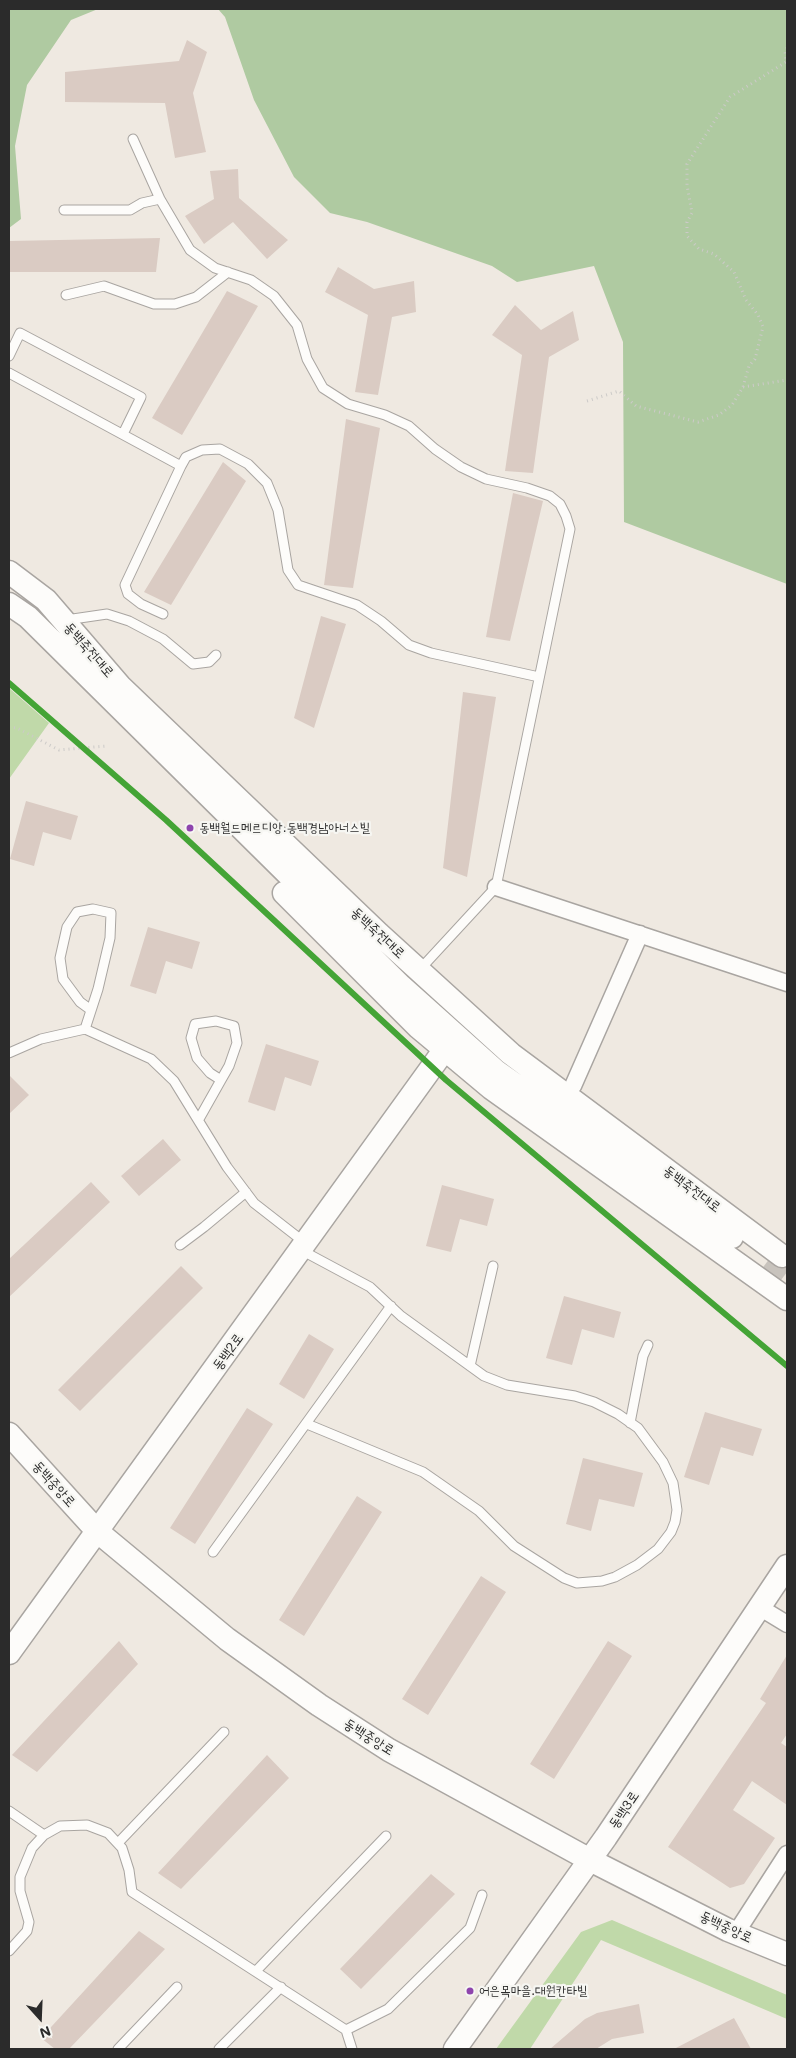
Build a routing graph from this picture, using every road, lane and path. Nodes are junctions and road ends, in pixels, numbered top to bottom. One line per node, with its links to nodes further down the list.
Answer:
1 (787, 48): 10 (path)
2 (133, 139): 3 (lane)
3 (160, 199): 4 (lane); 5 (lane)
4 (64, 210)
5 (228, 272): 6 (lane); 19 (lane)
6 (66, 295)
7 (9, 356): 12 (lane)
8 (9, 373): 12 (lane)
9 (787, 380): 10 (path)
10 (743, 388): 11 (path)
11 (587, 401)
12 (123, 434): 13 (lane)
13 (181, 466): 16 (lane); 19 (lane)
14 (9, 572): 17 (main road, 동백죽전대로)
15 (9, 604): 20 (main road, 동백죽전대로)
16 (163, 614)
17 (64, 620): 18 (lane); 20 (main road, 동백죽전대로)
18 (216, 655)
19 (539, 677): 23 (lane)
20 (118, 696): 25 (main road); 29 (main road); 37 (main road, 동백죽전대로)
21 (9, 727): 22 (path)
22 (106, 746)
23 (496, 887): 24 (street); 25 (lane)
24 (640, 934): 26 (street); 32 (street)
25 (424, 964): 32 (main road)
26 (787, 983)
27 (91, 1010): 27 (lane); 28 (lane)
28 (85, 1029): 30 (lane); 33 (lane)
29 (445, 1049): 36 (main road, 동백2로); 39 (main road)
30 (9, 1053)
31 (221, 1080): 31 (lane); 33 (lane)
32 (573, 1086): 37 (main road)
33 (199, 1119): 34 (lane)
34 (246, 1192): 35 (lane); 36 (lane)
35 (180, 1245)
36 (304, 1247): 40 (lane); 46 (main road, 동백2로)
37 (779, 1255)
38 (493, 1266): 42 (lane)
39 (787, 1299)
40 (391, 1306): 42 (lane); 44 (lane)
41 (648, 1345): 43 (lane)
42 (470, 1366): 43 (lane)
43 (630, 1423): 44 (lane)
44 (307, 1424): 47 (lane)
45 (9, 1434): 46 (main road, 동백중앙로)
46 (98, 1532): 51 (main road, 동백2로); 58 (main road, 동백중앙로)
47 (213, 1552)
48 (787, 1566): 49 (main road, 동백3로)
49 (759, 1606): 50 (street); 58 (main road, 동백3로)
50 (787, 1624)
51 (9, 1653)
52 (224, 1732): 56 (lane)
53 (9, 1811): 54 (lane)
54 (44, 1835): 56 (lane); 61 (lane)
55 (386, 1836): 63 (lane)
56 (118, 1843): 63 (lane)
57 (787, 1854): 60 (street)
58 (590, 1860): 60 (main road, 동백중앙로); 70 (main road, 동백3로)
59 (482, 1895): 66 (lane)
60 (736, 1933): 62 (main road, 동백중앙로)
61 (9, 1952)
62 (787, 1954)
63 (256, 1971): 65 (lane)
64 (177, 1987): 67 (lane)
65 (281, 1988): 66 (lane); 68 (lane)
66 (346, 2030): 69 (lane)
67 (118, 2049)
68 (219, 2049)
69 (352, 2049)
70 (454, 2049)

